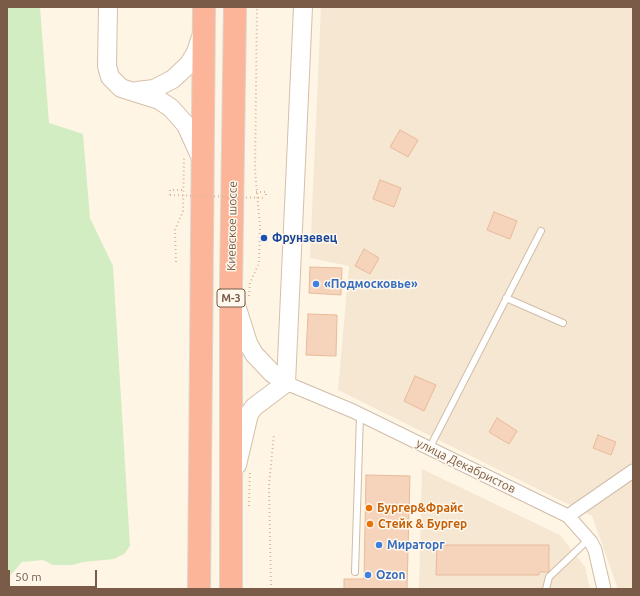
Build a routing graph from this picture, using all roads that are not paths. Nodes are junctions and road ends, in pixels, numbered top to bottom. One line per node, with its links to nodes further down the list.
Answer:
1 (108, 7): 5 (street)
2 (235, 7): 8 (highway, Киевское шоссе / М-3)
3 (303, 7): 11 (street)
4 (204, 17): 5 (street); 6 (highway, М-3)
5 (137, 91): 6 (street)
6 (193, 158): 21 (highway, М-3)
7 (541, 231): 9 (lane)
8 (231, 286): 12 (street); 17 (highway, Киевское шоссе / М-3)
9 (506, 298): 10 (lane); 15 (lane)
10 (563, 323)
11 (288, 357): 12 (street); 13 (street)
12 (264, 366): 13 (street)
13 (286, 383): 14 (street, улица Декабристов); 17 (street)
14 (360, 414): 15 (street, улица Декабристов); 20 (lane)
15 (430, 448): 18 (street, улица Декабристов)
16 (633, 471): 18 (street)
17 (232, 487): 22 (highway, Киевское шоссе / М-3)
18 (568, 516): 19 (street, улица Декабристов)
19 (589, 539): 23 (lane); 24 (street, улица Декабристов)
20 (355, 572)
21 (199, 589)
22 (231, 589)
23 (546, 589)
24 (604, 589)

